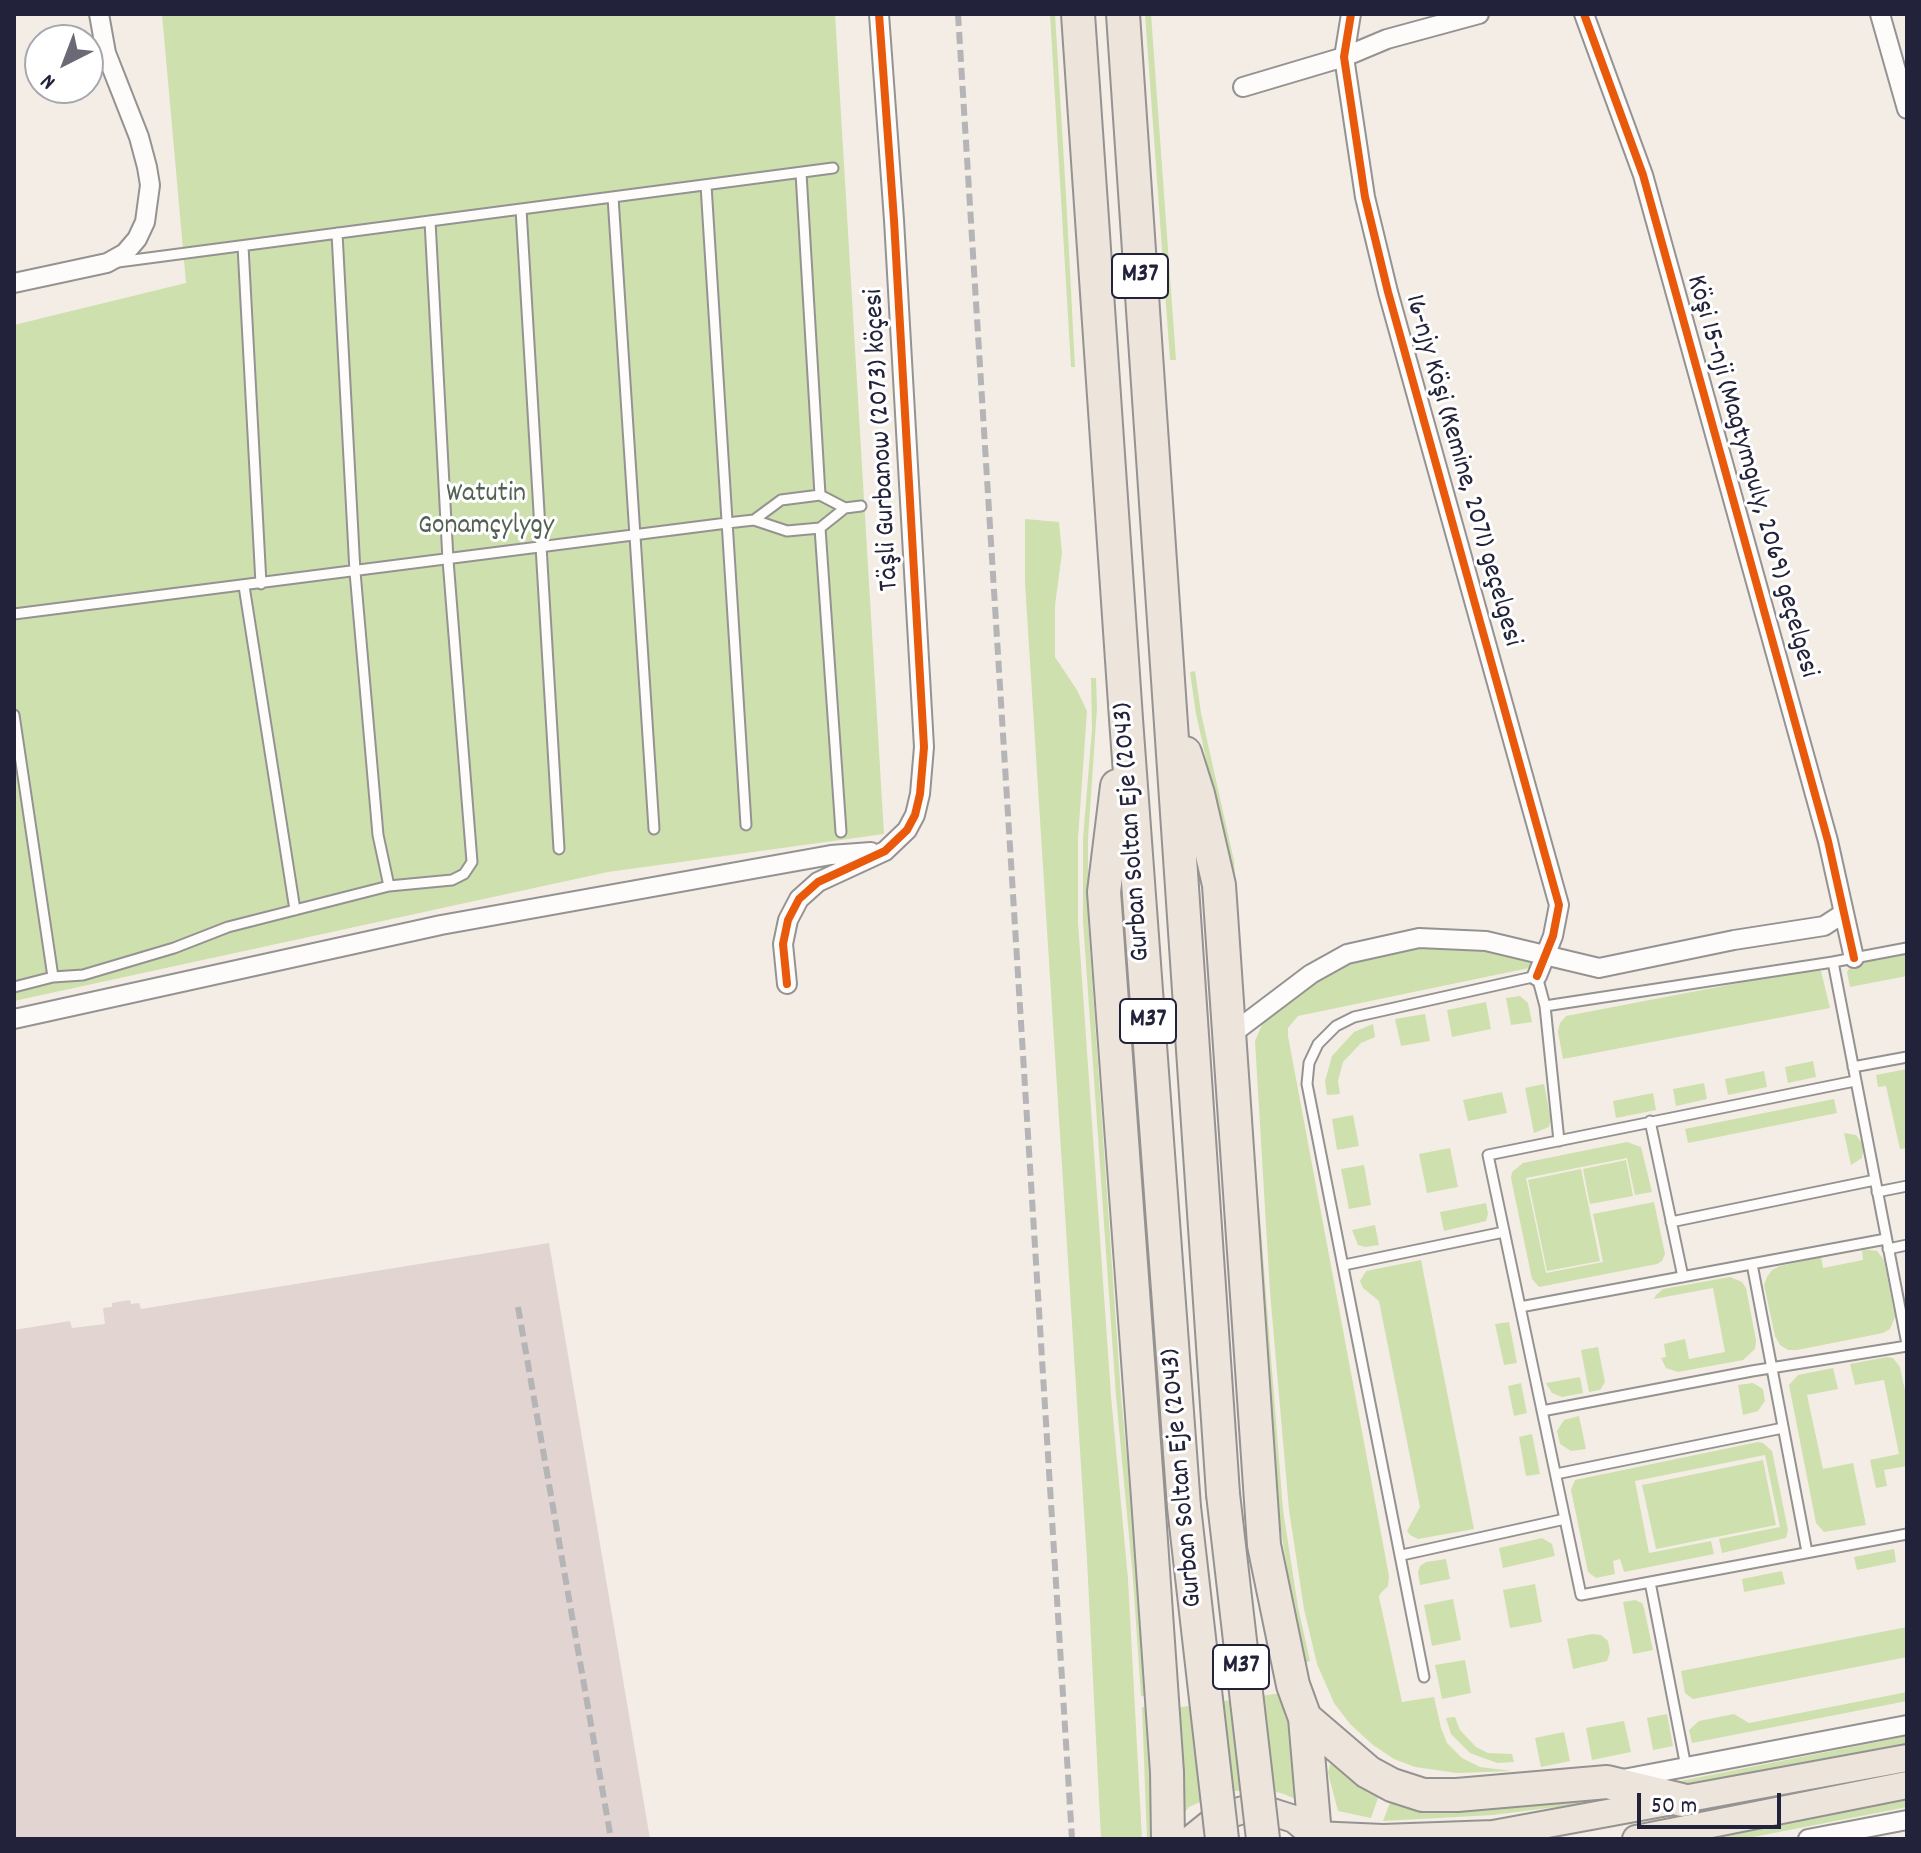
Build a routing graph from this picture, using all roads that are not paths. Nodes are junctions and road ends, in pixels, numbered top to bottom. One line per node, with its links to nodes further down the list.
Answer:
1 (99, 14): 20 (street)
2 (879, 14): 42 (street, Täşli Gurbanow (2073) köçesi)
3 (1078, 14): 37 (highway, Gurban Soltan Eje (2043) / M37)
4 (1123, 14): 35 (highway, Gurban Soltan Eje (2043) / M37)
5 (1351, 14): 9 (street, 16-njy Köşi (Kemine, 2071) geçelgesi)
6 (1479, 14): 9 (street)
7 (1584, 14): 45 (street, Köşi 15-nji (Magtymguly, 2069) geçelgesi)
8 (1880, 14): 11 (street)
9 (1344, 57): 10 (street); 47 (street, 16-njy Köşi (Kemine, 2071) geçelgesi)
10 (1243, 87)
11 (1907, 109)
12 (833, 168): 13 (lane)
13 (801, 173): 14 (lane); 22 (lane)
14 (706, 185): 15 (lane); 26 (lane)
15 (613, 197): 16 (lane); 28 (lane)
16 (521, 209): 17 (lane); 29 (lane)
17 (430, 221): 18 (lane); 30 (lane)
18 (337, 233): 19 (lane); 31 (lane)
19 (243, 246): 20 (lane); 32 (lane)
20 (107, 263): 21 (street)
21 (14, 283)
22 (820, 495): 24 (lane); 25 (lane)
23 (861, 506): 24 (lane)
24 (845, 508): 27 (lane)
25 (754, 520): 26 (lane); 27 (lane)
26 (727, 523): 28 (lane); 38 (lane)
27 (820, 528): 40 (lane)
28 (634, 535): 29 (lane); 39 (lane)
29 (543, 547): 30 (lane); 41 (lane)
30 (448, 560): 31 (lane); 43 (lane)
31 (355, 572): 32 (lane); 43 (lane)
32 (261, 584): 33 (lane)
33 (244, 586): 34 (lane); 44 (lane)
34 (14, 614)
35 (1170, 708): 56 (highway); 96 (highway, Gurban Soltan Eje (2043) / M37, bridge)
36 (14, 715): 51 (lane)
37 (1126, 719): 93 (highway); 95 (highway, Gurban Soltan Eje (2043) / M37, bridge)
38 (746, 825)
39 (654, 829)
40 (841, 832)
41 (559, 849)
42 (885, 851): 52 (street); 55 (street)
43 (389, 886): 44 (lane)
44 (295, 910): 51 (lane)
45 (1844, 913): 47 (street); 48 (street, Köşi 15-nji (Magtymguly, 2069) geçelgesi)
46 (1907, 948): 48 (lane)
47 (1545, 955): 50 (street, 16-njy Köşi (Kemine, 2071) geçelgesi); 56 (street)
48 (1854, 958): 49 (lane)
49 (1833, 962): 54 (lane); 58 (lane)
50 (1537, 976): 54 (lane); 70 (lane)
51 (53, 977): 53 (lane)
52 (787, 984)
53 (14, 987)
54 (1545, 1006): 61 (lane)
55 (14, 1019)
56 (1229, 1036): 84 (highway)
57 (1907, 1057): 58 (lane)
58 (1853, 1067): 59 (lane)
59 (1855, 1081): 60 (lane); 62 (lane)
60 (1650, 1121): 61 (lane); 65 (lane)
61 (1559, 1141): 66 (lane)
62 (1875, 1180): 64 (lane); 65 (lane)
63 (1907, 1186): 64 (lane)
64 (1877, 1192): 67 (lane)
65 (1671, 1222): 71 (lane)
66 (1504, 1232): 70 (lane); 72 (lane)
67 (1887, 1244): 68 (lane); 69 (lane); 73 (lane)
68 (1907, 1245)
69 (1752, 1264): 71 (lane); 74 (lane)
70 (1344, 1265): 81 (lane)
71 (1683, 1277): 72 (lane)
72 (1520, 1307): 75 (lane)
73 (1907, 1345): 74 (lane)
74 (1772, 1369): 75 (lane); 76 (lane)
75 (1542, 1411): 77 (lane)
76 (1783, 1428): 77 (lane); 80 (lane)
77 (1556, 1474): 78 (lane)
78 (1565, 1519): 81 (lane); 82 (lane)
79 (1907, 1534): 80 (lane)
80 (1807, 1552): 82 (lane)
81 (1402, 1555): 83 (lane)
82 (1650, 1582): 87 (lane)
83 (1424, 1677)
84 (1305, 1718): 88 (highway); 92 (highway)
85 (1907, 1725): 87 (street)
86 (1907, 1758): 90 (main road)
87 (1686, 1767): 88 (street)
88 (1607, 1782): 90 (highway)
89 (1907, 1785): 97 (main road)
90 (1682, 1800): 92 (main road)
91 (1907, 1820): 98 (street)
92 (1317, 1837): 94 (main road)
93 (1168, 1839)
94 (1191, 1839)
95 (1222, 1839)
96 (1263, 1839)
97 (1636, 1839)
98 (1808, 1839)

